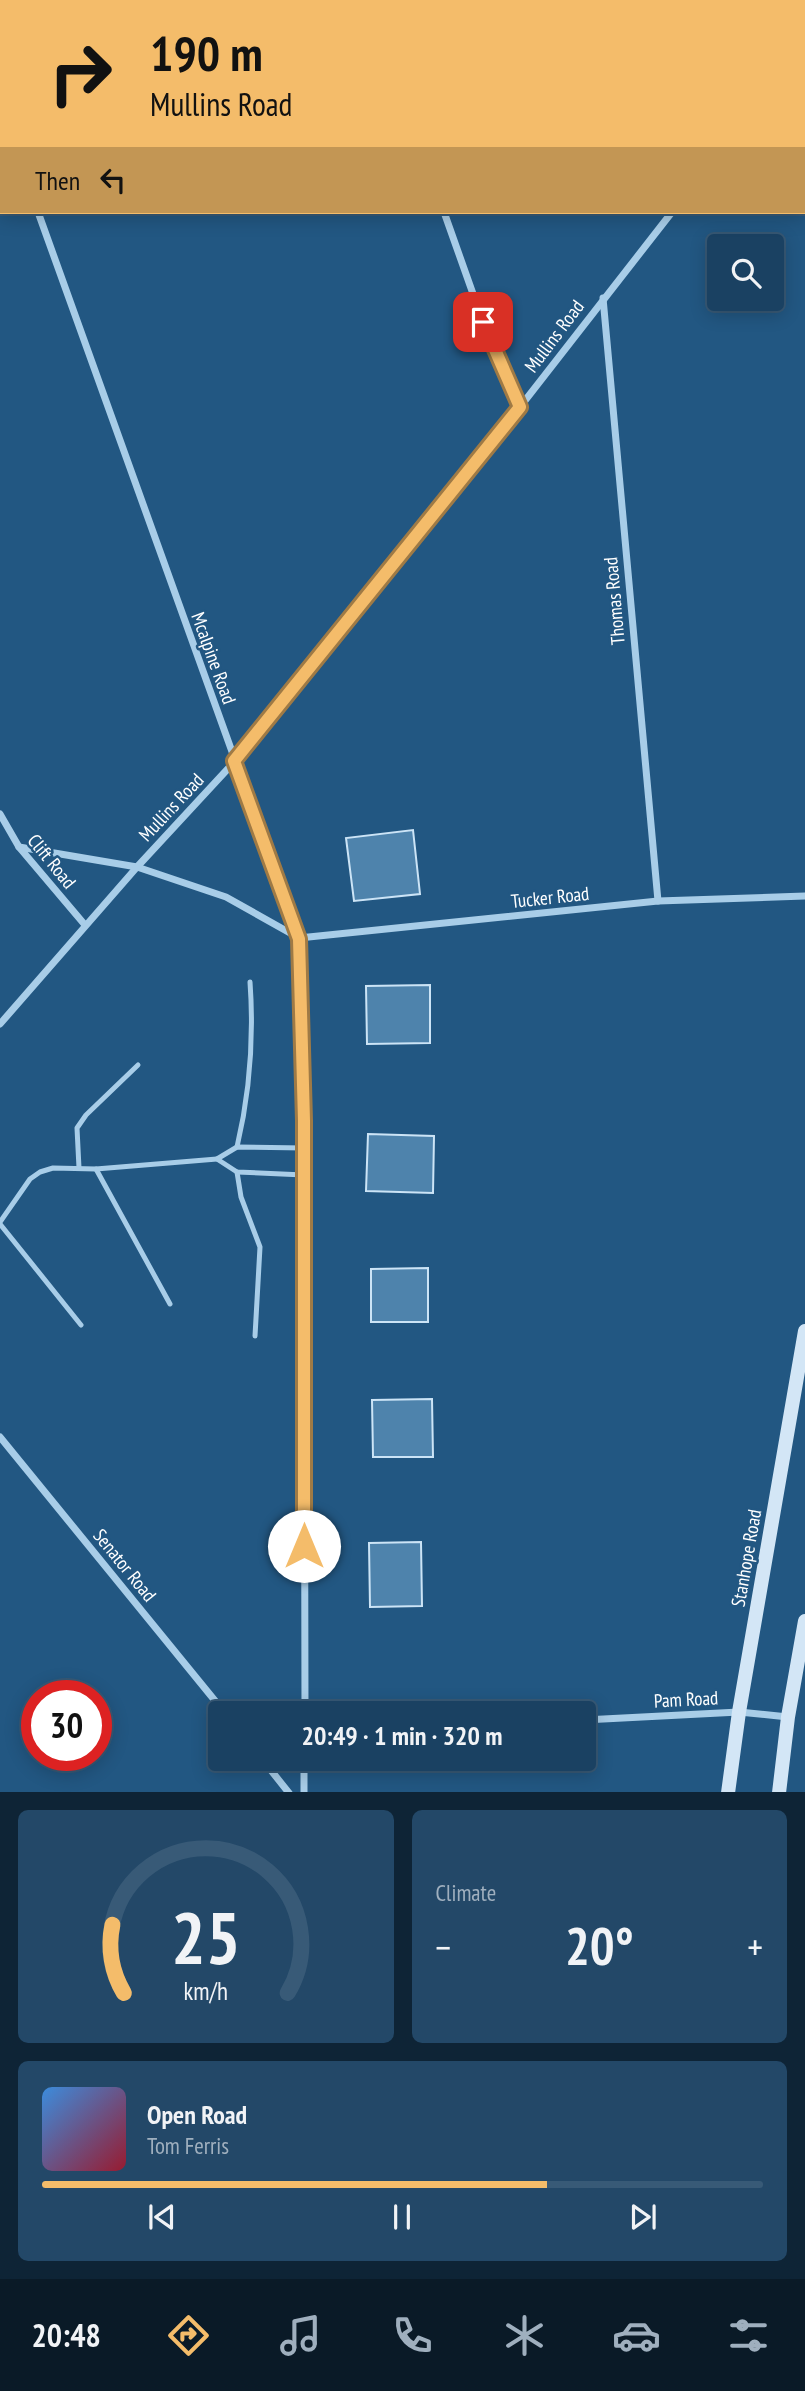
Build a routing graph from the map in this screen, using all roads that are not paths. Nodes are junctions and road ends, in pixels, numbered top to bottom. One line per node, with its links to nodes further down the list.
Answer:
1 (38, 214): 6 (street, Mcalpine Road)
2 (445, 214): 5 (street)
3 (670, 214): 4 (street, Mullins Road)
4 (603, 298): 5 (street, Mullins Road); 11 (street, Thomas Road)
5 (520, 407): 6 (street, Mullins Road)
6 (234, 761): 9 (street, Mullins Road); 13 (street, Mcalpine Road)
7 (0, 814): 8 (street, Clift Road)
8 (19, 847): 9 (street); 12 (street, Clift Road)
9 (137, 867): 12 (street, Mullins Road); 13 (street)
10 (805, 896): 11 (street, Tucker Road)
11 (658, 901): 13 (street, Tucker Road)
12 (85, 925): 15 (street, Mullins Road)
13 (299, 939): 18 (street, Mcalpine Road)
14 (250, 982): 17 (lane)
15 (0, 1024)
16 (138, 1065): 20 (lane)
17 (237, 1147): 18 (lane); 19 (lane)
18 (304, 1149): 23 (street, Mcalpine Road)
19 (217, 1159): 21 (lane); 22 (lane)
20 (79, 1168): 21 (lane); 24 (lane)
21 (96, 1169): 25 (lane)
22 (237, 1172): 23 (lane); 28 (lane)
23 (304, 1175): 32 (street, Mcalpine Road)
24 (0, 1223): 26 (lane)
25 (170, 1304)
26 (81, 1325)
27 (805, 1331): 33 (main road, Stanhope Road)
28 (256, 1336)
29 (0, 1437): 31 (street, Senator Road)
30 (805, 1621): 34 (main road)
31 (215, 1701)
32 (304, 1701)
33 (739, 1712): 34 (street, Pam Road); 35 (street, Pam Road); 40 (main road, Stanhope Road)
34 (788, 1717): 41 (main road)
35 (596, 1719)
36 (271, 1771): 38 (street)
37 (304, 1771): 39 (street)
38 (288, 1792)
39 (304, 1792)
40 (728, 1792)
41 (779, 1792)

